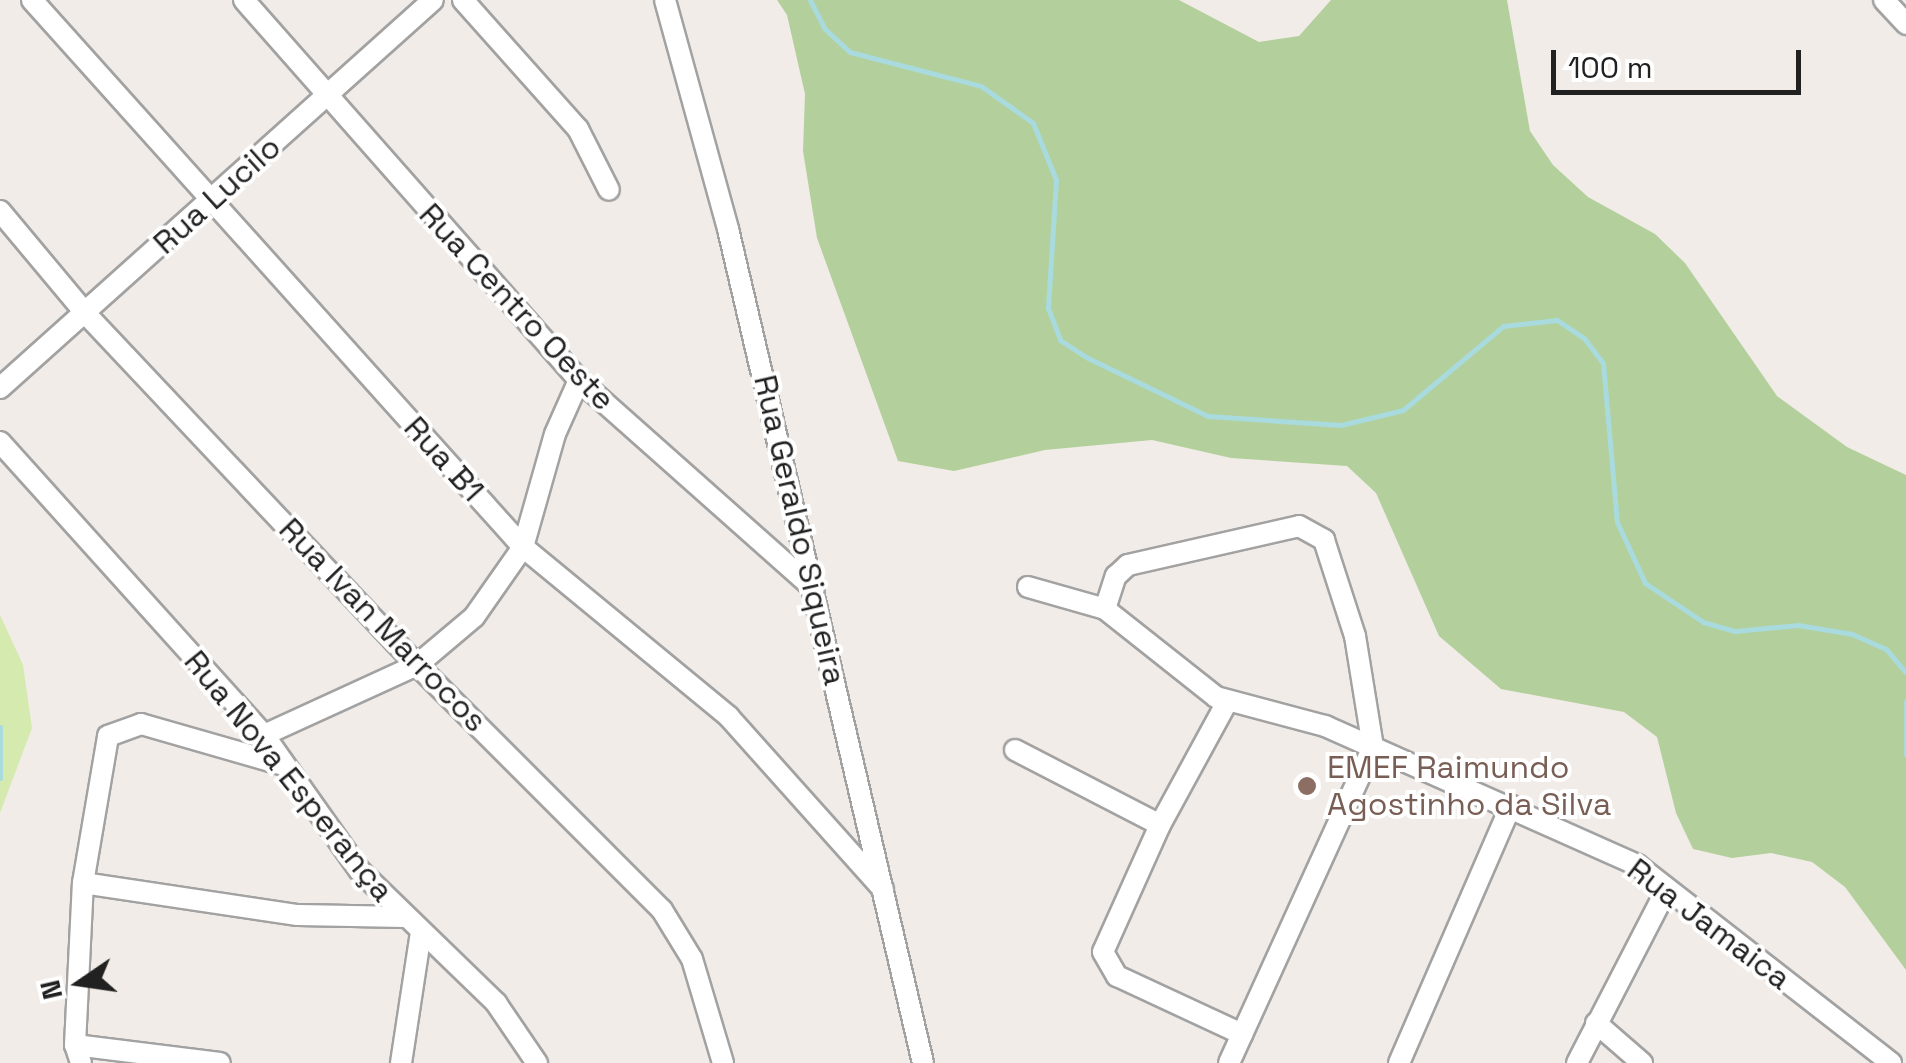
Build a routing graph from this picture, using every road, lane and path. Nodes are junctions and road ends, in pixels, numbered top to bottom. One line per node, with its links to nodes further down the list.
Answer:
1 (32, 0): 10 (street, Rua B1)
2 (244, 0): 8 (street, Rua Centro Oeste)
3 (433, 0): 8 (street, Rua Lucilo)
4 (464, 0): 9 (street)
5 (664, 0): 18 (street, Rua Geraldo Siqueira)
6 (1884, 0): 7 (street)
7 (1906, 24)
8 (326, 100): 10 (street, Rua Lucilo); 13 (street, Rua Centro Oeste)
9 (609, 190)
10 (210, 198): 12 (street, Rua Lucilo); 16 (street, Rua B1)
11 (0, 211): 12 (street, Rua Ivan Marrocos)
12 (86, 314): 14 (street, Rua Lucilo); 20 (street, Rua Ivan Marrocos)
13 (579, 380): 16 (street); 18 (street, Rua Centro Oeste)
14 (0, 388)
15 (0, 442): 22 (street, Rua Nova Esperança)
16 (523, 547): 20 (street); 29 (street, Rua B1)
17 (1028, 588): 19 (street, Rua Jamaica)
18 (814, 590): 29 (street, Rua Geraldo Siqueira)
19 (1105, 608): 21 (street, Rua Jamaica); 23 (street)
20 (417, 665): 22 (street); 39 (street, Rua Ivan Marrocos)
21 (1227, 702): 23 (street, Rua Jamaica); 27 (street)
22 (264, 735): 25 (street, Rua Nova Esperança)
23 (1373, 747): 26 (street, Rua Jamaica); 34 (street)
24 (1015, 750): 27 (street)
25 (284, 765): 28 (street); 31 (street, Rua Nova Esperança)
26 (1511, 805): 30 (street, Rua Jamaica); 42 (street)
27 (1160, 825): 34 (street)
28 (83, 883): 31 (street); 35 (street)
29 (883, 889): 40 (street, Rua Geraldo Siqueira)
30 (1667, 889): 33 (street); 45 (street, Rua Jamaica)
31 (404, 917): 32 (street, Rua Nova Esperança)
32 (421, 933): 37 (street); 38 (street, Rua Nova Esperança)
33 (1596, 1023): 43 (street); 44 (street)
34 (1242, 1034): 41 (street)
35 (78, 1054): 36 (street)
36 (220, 1063)
37 (401, 1063)
38 (536, 1063)
39 (723, 1063)
40 (924, 1063)
41 (1229, 1063)
42 (1399, 1063)
43 (1577, 1063)
44 (1642, 1063)
45 (1892, 1063)

